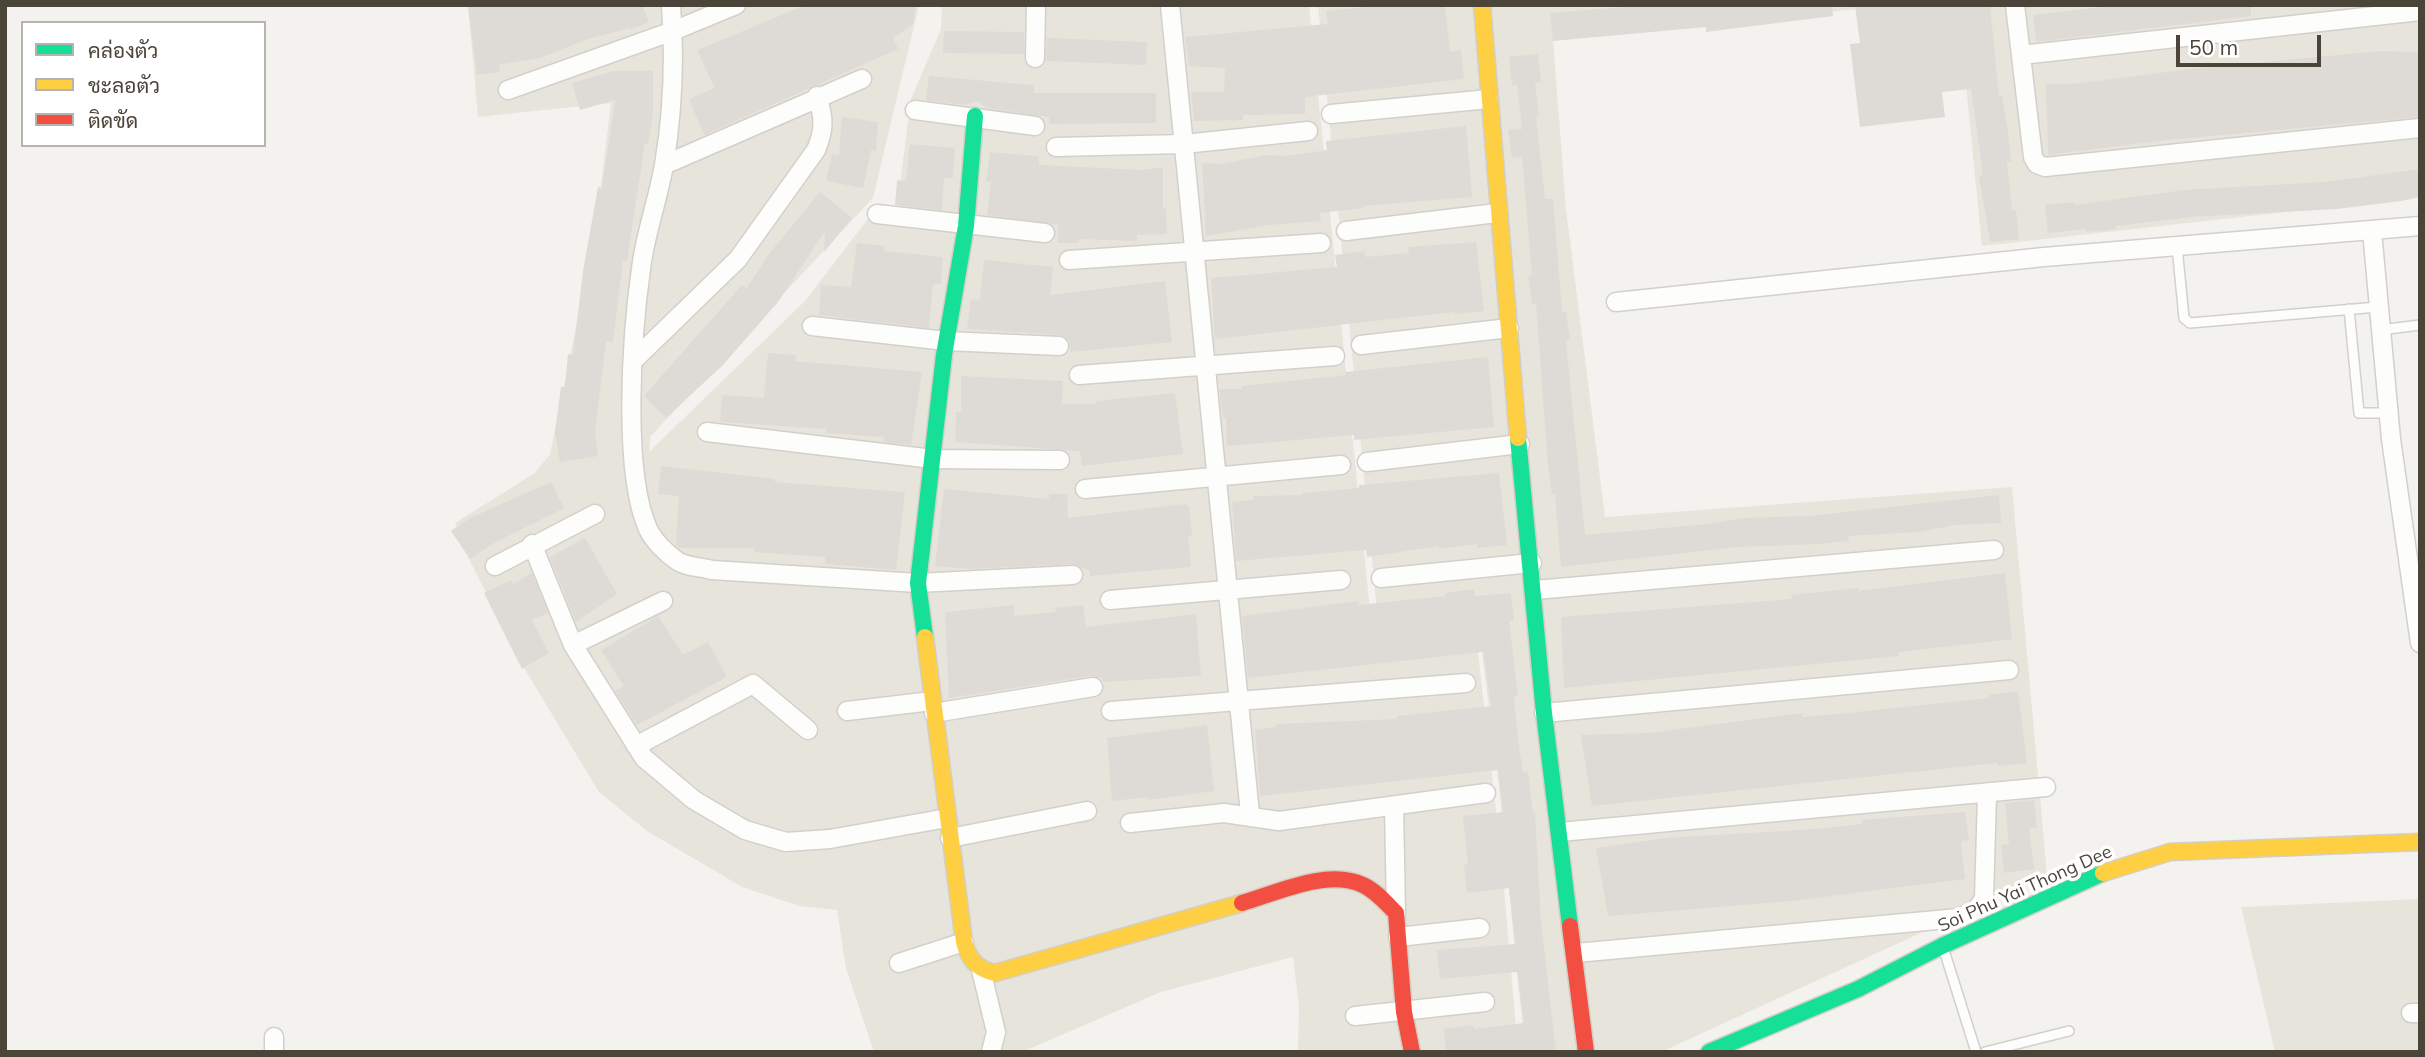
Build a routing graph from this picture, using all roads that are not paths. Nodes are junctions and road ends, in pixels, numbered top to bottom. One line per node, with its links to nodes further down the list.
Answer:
1 (671, 5): 8 (street)
2 (736, 5): 8 (street)
3 (1036, 5): 10 (street)
4 (1170, 5): 21 (street)
5 (1482, 5): 14 (street)
6 (2015, 5): 9 (street)
7 (2420, 11): 9 (street)
8 (673, 32): 12 (street); 23 (street)
9 (2021, 55): 19 (street)
10 (1035, 58)
11 (862, 79): 13 (street)
12 (508, 90)
13 (817, 96): 23 (street); 46 (street)
14 (1489, 100): 16 (street); 25 (street)
15 (915, 110): 17 (street)
16 (1331, 114)
17 (975, 116): 18 (street); 26 (street)
18 (1035, 126)
19 (2420, 128)
20 (1308, 131): 21 (street)
21 (1184, 144): 22 (street); 33 (street)
22 (1056, 147)
23 (664, 166): 46 (street)
24 (877, 214): 26 (street)
25 (1497, 214): 28 (street); 40 (street)
26 (966, 226): 30 (street); 42 (street)
27 (2420, 226): 29 (street)
28 (1346, 231)
29 (2372, 231): 32 (street); 36 (street)
30 (1045, 233)
31 (1321, 243): 33 (street)
32 (2177, 247): 35 (street); 37 (lane)
33 (1194, 251): 34 (street); 47 (street)
34 (1069, 260)
35 (1616, 302)
36 (2378, 307): 37 (lane); 41 (street)
37 (2349, 309): 49 (lane)
38 (2420, 325): 41 (lane)
39 (812, 326): 42 (street)
40 (1509, 328): 43 (street); 51 (street)
41 (2380, 330): 49 (street)
42 (946, 341): 44 (street); 52 (street)
43 (1361, 345)
44 (1059, 346)
45 (1335, 356): 47 (street)
46 (634, 359): 66 (street)
47 (1205, 365): 48 (street); 56 (street)
48 (1079, 375)
49 (2388, 413): 67 (street)
50 (707, 432): 52 (street)
51 (1520, 444): 54 (street); 61 (street)
52 (933, 459): 53 (street); 66 (street)
53 (1060, 460)
54 (1367, 462)
55 (1341, 465): 56 (street)
56 (1216, 477): 57 (street); 68 (street)
57 (1084, 489)
58 (595, 514): 59 (street)
59 (532, 544): 62 (street); 73 (street)
60 (1994, 550): 69 (street)
61 (1532, 563): 64 (street); 69 (street)
62 (495, 566)
63 (1073, 575): 66 (street)
64 (1381, 578)
65 (1341, 580): 68 (street)
66 (918, 583): 78 (street)
67 (2416, 588): 72 (street)
68 (1227, 590): 70 (street); 77 (street)
69 (1535, 590): 81 (street)
70 (1110, 600)
71 (663, 601): 73 (street)
72 (2420, 643)
73 (573, 645): 83 (street)
74 (2009, 670): 81 (street)
75 (1466, 684): 77 (street)
76 (1093, 687): 78 (street)
77 (1238, 703): 80 (street); 89 (street)
78 (933, 707): 79 (street); 90 (street)
79 (847, 711)
80 (1111, 711)
81 (1544, 713): 92 (street)
82 (808, 730): 83 (street)
83 (636, 746): 90 (street)
84 (2046, 787): 86 (street)
85 (1486, 793): 87 (street)
86 (1987, 795): 92 (street); 100 (street)
87 (1394, 806): 89 (street); 95 (street)
88 (1087, 811): 93 (street)
89 (1250, 814): 91 (street)
90 (947, 818): 93 (street)
91 (1130, 823)
92 (1560, 832): 100 (street)
93 (950, 838): 98 (street)
94 (2420, 842): 99 (street, Soi Phu Yai Thong Dee)
95 (1396, 913): 97 (street); 102 (street)
96 (1480, 928): 97 (street)
97 (1398, 937): 104 (street)
98 (964, 942): 101 (street); 102 (street)
99 (1942, 946): 110 (street, Soi Phu Yai Thong Dee); 111 (lane)
100 (1576, 953): 109 (street)
101 (899, 963)
102 (981, 970): 107 (street)
103 (1485, 1002): 104 (street)
104 (1404, 1012): 105 (street); 108 (street)
105 (1355, 1017)
106 (2069, 1031): 112 (lane)
107 (991, 1052)
108 (1412, 1052)
109 (1586, 1052)
110 (1709, 1052)
111 (1976, 1052)
112 (1985, 1052)

